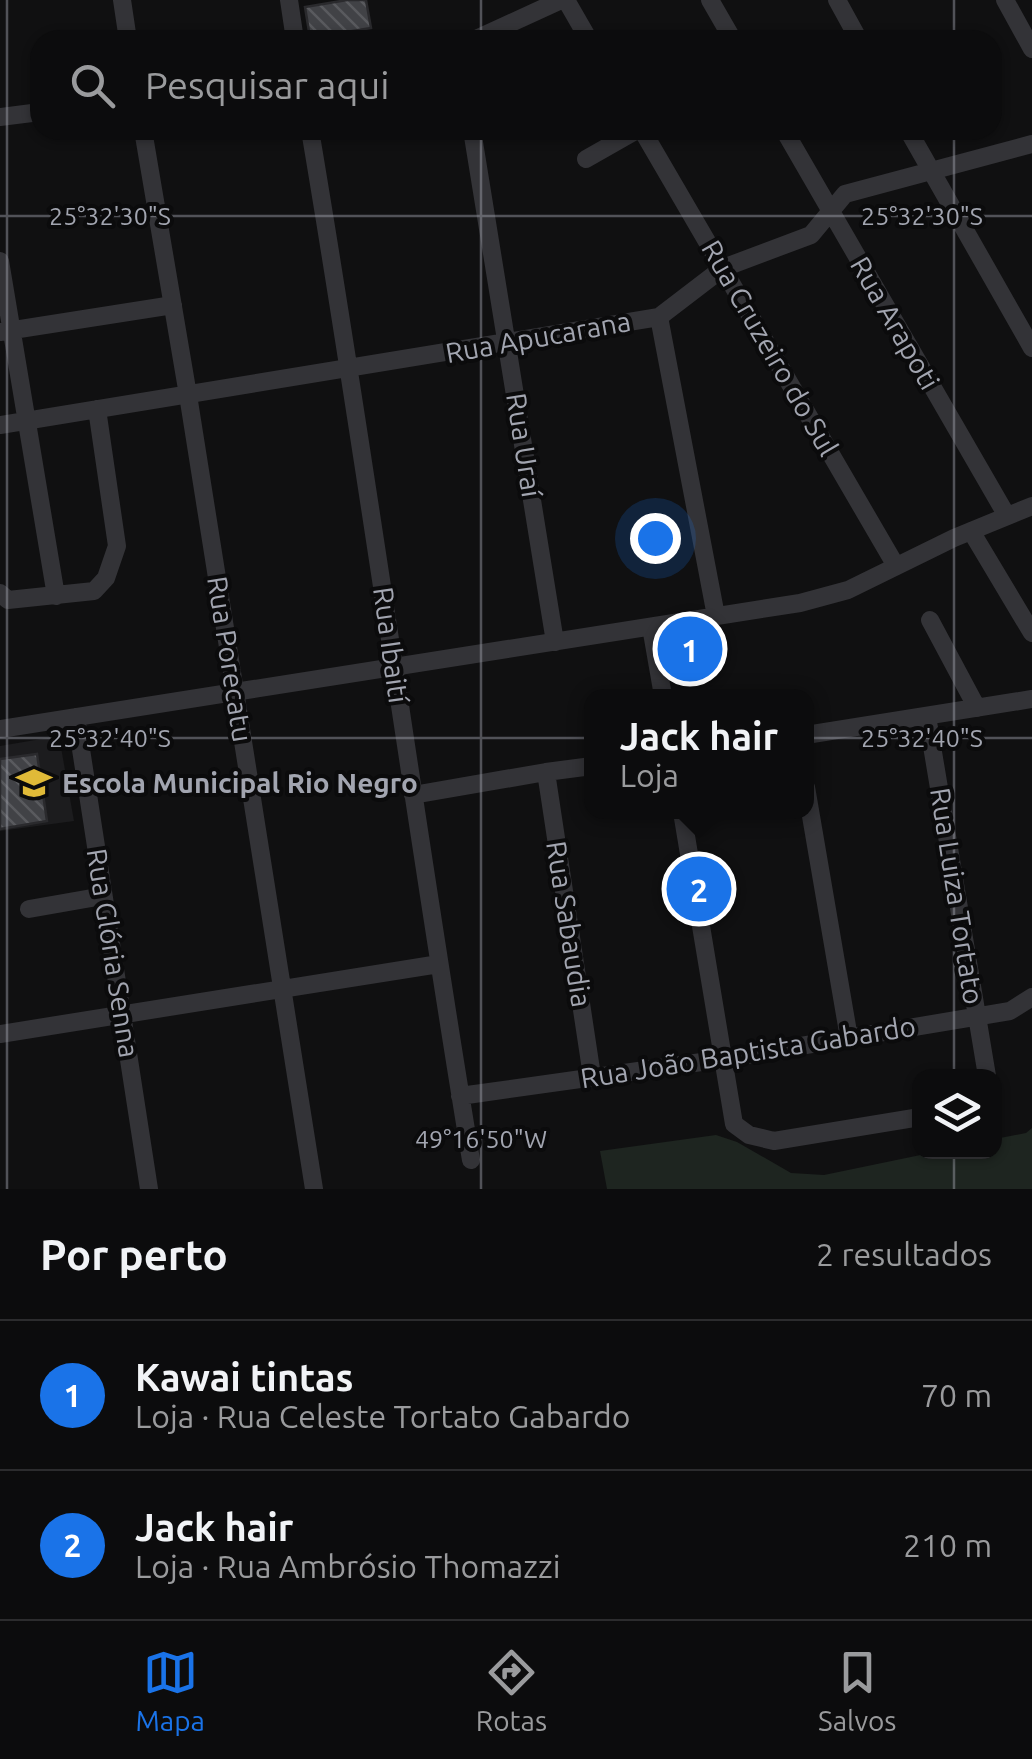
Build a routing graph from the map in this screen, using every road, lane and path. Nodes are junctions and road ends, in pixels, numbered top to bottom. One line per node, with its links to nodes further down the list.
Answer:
1 (122, 0): 7 (street)
2 (289, 0): 8 (street)
3 (563, 0): 9 (street); 10 (street)
4 (710, 0): 11 (street)
5 (837, 0): 12 (street)
6 (1005, 0): 13 (street)
7 (126, 30)
8 (294, 30)
9 (496, 30)
10 (583, 30)
11 (727, 30)
12 (854, 30)
13 (1032, 49)
14 (30, 113): 15 (street)
15 (0, 117)
16 (145, 140): 29 (street, Rua Porecatu)
17 (312, 140): 34 (street, Rua Ibaití)
18 (474, 140): 32 (street, Rua Uraí)
19 (621, 140): 24 (street)
20 (646, 140): 28 (street, Rua Cruzeiro do Sul)
21 (790, 140): 26 (street, Rua Arapoti)
22 (913, 140): 25 (street)
23 (1032, 144): 25 (street, Rua Apucarana)
24 (586, 159)
25 (931, 172): 26 (street, Rua Apucarana); 33 (street)
26 (830, 210): 28 (street, Rua Apucarana); 40 (street, Rua Arapoti)
27 (0, 261): 31 (street)
28 (723, 268): 30 (street, Rua Apucarana); 42 (street, Rua Cruzeiro do Sul)
29 (172, 304): 31 (street); 35 (street, Rua Porecatu)
30 (658, 317): 32 (street, Rua Apucarana); 45 (street)
31 (6, 331): 37 (street)
32 (508, 343): 34 (street, Rua Apucarana); 49 (street, Rua Uraí)
33 (1032, 348)
34 (350, 368): 35 (street, Rua Apucarana); 50 (street, Rua Ibaití)
35 (188, 395): 36 (street, Rua Apucarana); 52 (street, Rua Porecatu)
36 (96, 410): 37 (street, Rua Apucarana); 44 (street)
37 (26, 421): 38 (street, Rua Apucarana); 44 (street)
38 (0, 425)
39 (1032, 506): 40 (street)
40 (1006, 516): 41 (street)
41 (970, 531): 42 (street); 48 (street)
42 (896, 566): 45 (street)
43 (0, 593): 44 (street)
44 (56, 596)
45 (716, 616): 47 (street)
46 (930, 620): 54 (street)
47 (651, 626): 49 (street); 51 (street)
48 (1032, 633)
49 (555, 642): 50 (street)
50 (394, 667): 52 (street); 61 (street, Rua Ibaití)
51 (662, 689)
52 (236, 692): 56 (street); 67 (street, Rua Porecatu)
53 (1032, 699): 54 (street)
54 (977, 708): 55 (street)
55 (928, 716): 58 (street); 70 (street, Rua Luiza Tortato)
56 (76, 717): 57 (street); 64 (street, Rua Glória Senna)
57 (0, 729)
58 (814, 734)
59 (584, 767): 60 (street)
60 (546, 772): 61 (street); 75 (street, Rua Sabaudia)
61 (413, 795): 66 (street, Rua Ibaití)
62 (683, 819): 73 (street)
63 (811, 819): 72 (street)
64 (103, 896): 65 (street); 69 (street, Rua Glória Senna)
65 (30, 909)
66 (439, 964): 67 (street); 76 (street, Rua Ibaití)
67 (282, 989): 69 (street); 80 (street, Rua Porecatu)
68 (1032, 996): 70 (street, Rua João Baptista Gabardo)
69 (123, 1014): 71 (street); 79 (street, Rua Glória Senna)
70 (977, 1016): 72 (street, Rua João Baptista Gabardo); 74 (street, Rua Luiza Tortato)
71 (0, 1034)
72 (849, 1038): 73 (street, Rua João Baptista Gabardo)
73 (723, 1060): 75 (street, Rua João Baptista Gabardo); 77 (street)
74 (985, 1069)
75 (592, 1076): 76 (street, Rua João Baptista Gabardo)
76 (460, 1096): 78 (street, Rua Ibaití)
77 (912, 1117)
78 (470, 1160)
79 (150, 1189)
80 (314, 1189)

